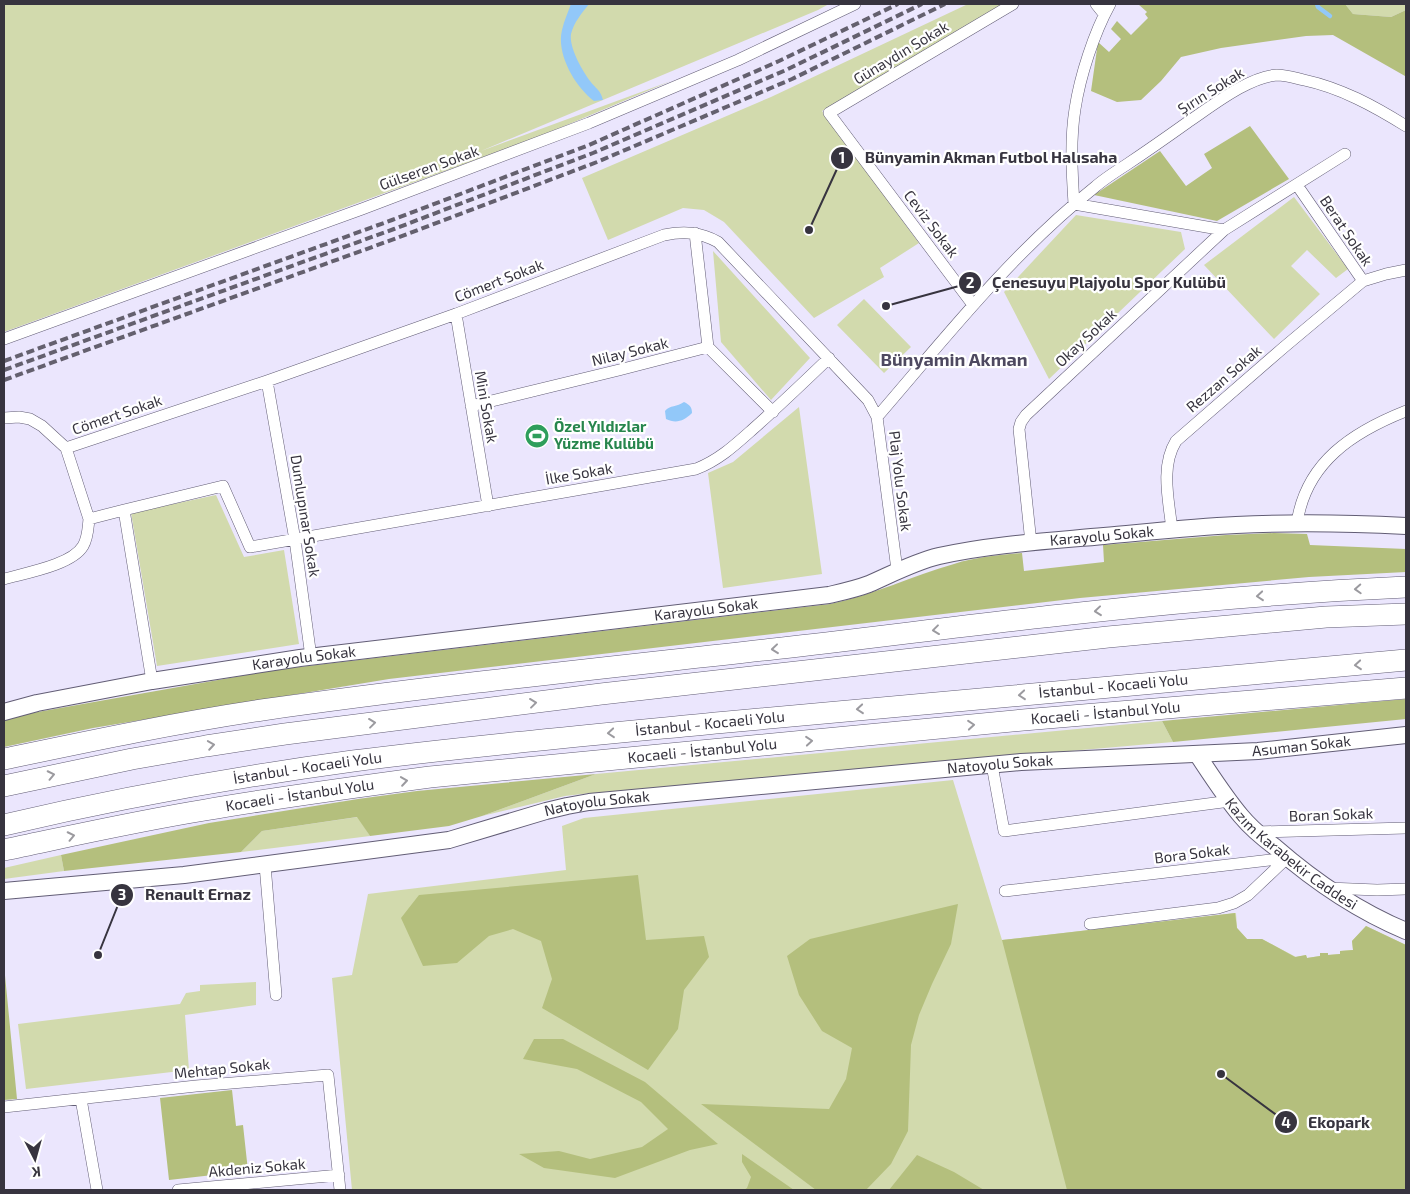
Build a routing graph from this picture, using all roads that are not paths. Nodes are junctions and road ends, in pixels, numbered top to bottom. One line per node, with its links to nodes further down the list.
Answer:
1 (855, 4): 16 (street, Gülseren Sokak)
2 (1013, 4): 5 (street, Günaydın Sokak)
3 (1096, 4): 4 (street)
4 (1107, 9): 9 (street)
5 (829, 113): 14 (street, Ceviz Sokak)
6 (1406, 126): 9 (street, Şırın Sokak)
7 (1345, 154): 8 (street, Okay Sokak)
8 (1296, 185): 10 (street, Okay Sokak); 13 (street, Berat Sokak)
9 (1074, 204): 10 (street); 14 (street, Plaj Yolu Sokak)
10 (1224, 230): 33 (street, Okay Sokak)
11 (695, 233): 15 (street, Cömert Sokak); 17 (street); 18 (street, Cömert Sokak)
12 (1406, 270): 13 (street, Berat Sokak)
13 (1363, 281): 31 (street, Rezzan Sokak)
14 (973, 305): 23 (street, Plaj Yolu Sokak)
15 (456, 314): 19 (street, Cömert Sokak); 20 (street, Mini Sokak)
16 (4, 339)
17 (708, 347): 20 (street, Nilay Sokak); 22 (street)
18 (829, 358): 22 (street, İlke Sokak); 23 (street, Cömert Sokak)
19 (267, 381): 25 (street, Cömert Sokak); 32 (street, Dumlupınar Sokak)
20 (471, 406): 26 (street, Mini Sokak)
21 (1406, 411): 29 (street)
22 (773, 412): 26 (street, İlke Sokak)
23 (877, 417): 34 (street, Plaj Yolu Sokak)
24 (4, 418): 25 (street)
25 (66, 448): 28 (street)
26 (488, 506): 32 (street, İlke Sokak)
27 (124, 510): 28 (street); 32 (street, İlke Sokak); 40 (street)
28 (89, 519): 35 (street)
29 (1297, 524): 30 (main road, Karayolu Sokak); 31 (main road, Karayolu Sokak)
30 (1406, 526)
31 (1172, 530): 33 (main road, Karayolu Sokak)
32 (295, 540): 38 (street, Dumlupınar Sokak)
33 (1031, 542): 34 (main road, Karayolu Sokak)
34 (897, 570): 38 (main road, Karayolu Sokak)
35 (4, 579)
36 (1406, 587): 45 (highway, one-way to 45)
37 (1406, 614): 47 (highway, one-way to 37)
38 (311, 657): 40 (main road, Karayolu Sokak)
39 (1406, 660): 49 (highway, İstanbul - Kocaeli Yolu, one-way to 49)
40 (152, 681): 42 (main road, Karayolu Sokak)
41 (1406, 688): 52 (highway, Kocaeli - İstanbul Yolu, one-way to 41)
42 (4, 712)
43 (1406, 735): 44 (main road, Asuman Sokak)
44 (1197, 754): 46 (main road, Natoyolu Sokak); 48 (main road, Kazım Karabekir Caddesi)
45 (4, 759)
46 (992, 765): 48 (street); 54 (main road, Natoyolu Sokak)
47 (4, 786)
48 (1230, 801): 51 (main road, Kazım Karabekir Caddesi)
49 (11, 823)
50 (1406, 828): 51 (street, Boran Sokak)
51 (1257, 832): 53 (main road, Kazım Karabekir Caddesi)
52 (4, 850)
53 (1287, 858): 55 (main road, Kazım Karabekir Caddesi); 58 (street, Bora Sokak); 59 (street)
54 (265, 865): 57 (main road, Natoyolu Sokak); 61 (street)
55 (1327, 888): 56 (street); 60 (main road, Kazım Karabekir Caddesi)
56 (1406, 889)
57 (4, 891)
58 (1004, 891)
59 (1090, 924)
60 (1406, 931)
61 (276, 996)
62 (81, 1099): 63 (street, Mehtap Sokak); 64 (street, Mehtap Sokak); 65 (street)
63 (4, 1107)
64 (339, 1175): 66 (street, Akdeniz Sokak); 67 (street, Mehtap Sokak)
65 (97, 1190)
66 (178, 1190)
67 (340, 1190)

